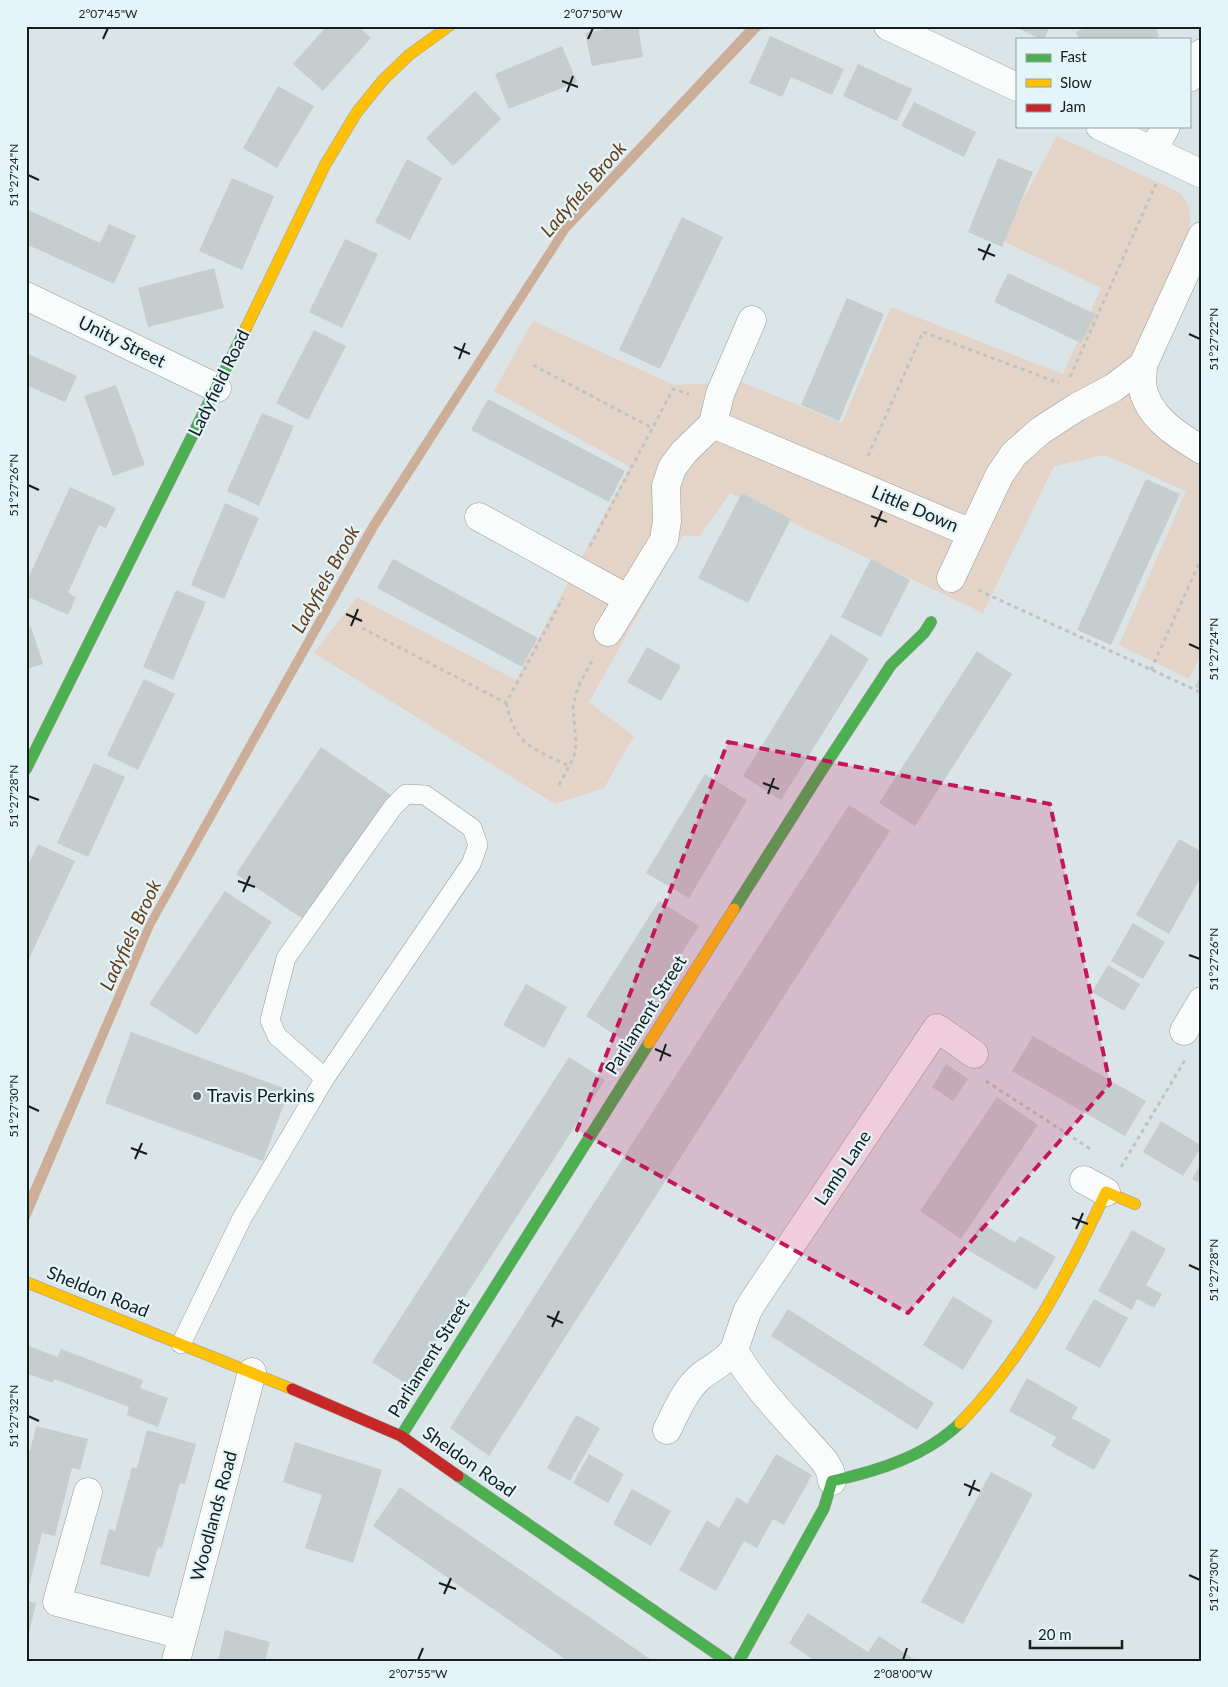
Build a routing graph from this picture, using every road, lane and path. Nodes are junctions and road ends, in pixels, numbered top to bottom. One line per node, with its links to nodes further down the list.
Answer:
1 (449, 26): 15 (street, Ladyfield Road)
2 (888, 26): 5 (street)
3 (1202, 53): 4 (street)
4 (1190, 76)
5 (1016, 87)
6 (1104, 128): 8 (street)
7 (1166, 128): 8 (street)
8 (1160, 155): 9 (street); 19 (path)
9 (1202, 174)
10 (1202, 236): 13 (street, Little Down)
11 (26, 296): 15 (street, Unity Street)
12 (752, 320): 16 (street)
13 (1143, 365): 18 (street, Little Down); 21 (street, Little Down)
14 (533, 366): 17 (path)
15 (217, 388): 33 (street, Ladyfield Road)
16 (715, 413): 17 (path); 19 (street, Little Down); 25 (street)
17 (652, 428): 23 (path)
18 (1202, 450)
19 (855, 484): 21 (street, Little Down)
20 (479, 517): 23 (street)
21 (971, 533): 24 (street)
22 (1202, 557): 29 (path)
23 (578, 571): 25 (street); 31 (path)
24 (951, 578): 29 (path)
25 (628, 599): 28 (street)
26 (932, 622): 46 (street, Parliament Street)
27 (362, 628): 31 (path)
28 (608, 632): 32 (path)
29 (1151, 670): 30 (path)
30 (1202, 693)
31 (506, 702): 32 (path)
32 (569, 766): 34 (path)
33 (27, 767)
34 (559, 785)
35 (1202, 1001): 36 (street)
36 (1184, 1031): 39 (path)
37 (974, 1054): 39 (path); 43 (street, Lamb Lane)
38 (325, 1078): 38 (lane); 42 (lane)
39 (1095, 1186): 40 (street); 47 (street)
40 (1135, 1204)
41 (26, 1282): 42 (street, Sheldon Road)
42 (181, 1344): 44 (street, Sheldon Road)
43 (734, 1350): 45 (street, Lamb Lane); 47 (street)
44 (252, 1372): 46 (street, Sheldon Road); 49 (street, Woodlands Road)
45 (667, 1430)
46 (401, 1436): 50 (street, Sheldon Road)
47 (832, 1481): 51 (street)
48 (88, 1492): 49 (street)
49 (179, 1648)
50 (727, 1661)
51 (739, 1661)

